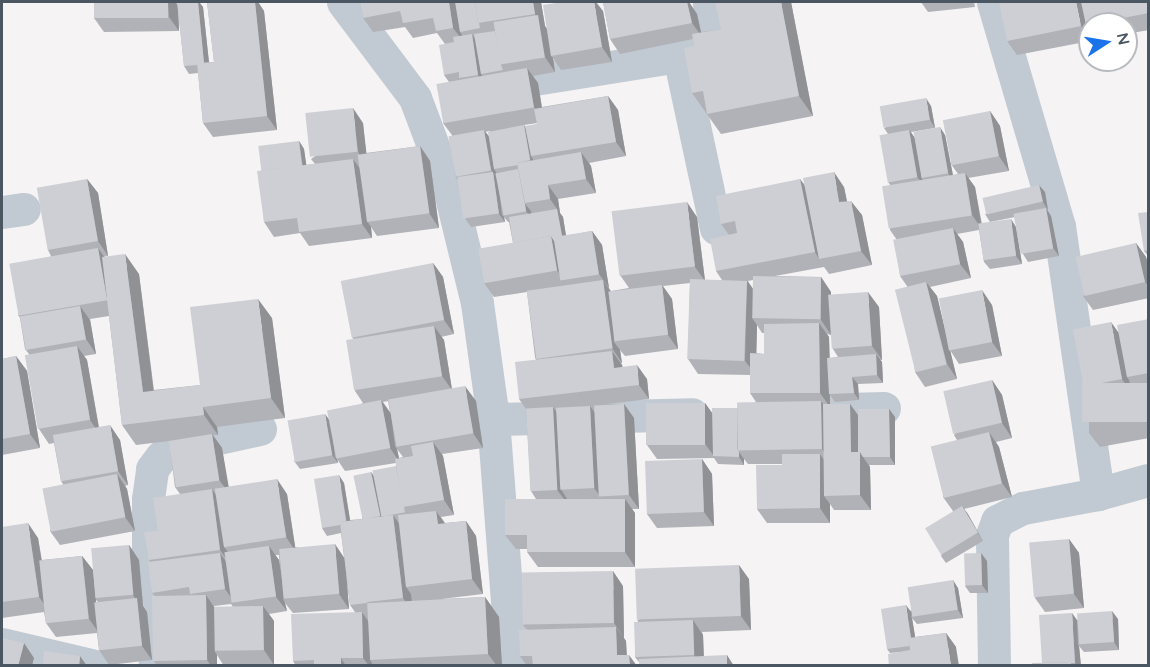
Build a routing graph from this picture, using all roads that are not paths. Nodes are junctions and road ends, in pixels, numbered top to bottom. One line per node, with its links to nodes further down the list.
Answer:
1 (343, 2): 5 (street)
2 (709, 2): 4 (street)
3 (993, 2): 13 (street)
4 (679, 56): 5 (street); 6 (street)
5 (415, 98): 10 (street)
6 (716, 228)
7 (884, 408): 8 (street)
8 (778, 411)
9 (718, 413): 10 (street)
10 (493, 419): 17 (street)
11 (260, 429): 16 (street)
12 (1149, 480): 13 (street)
13 (1098, 494): 18 (street)
14 (2, 644): 15 (street)
15 (95, 666)
16 (155, 666)
17 (513, 666)
18 (994, 666)

